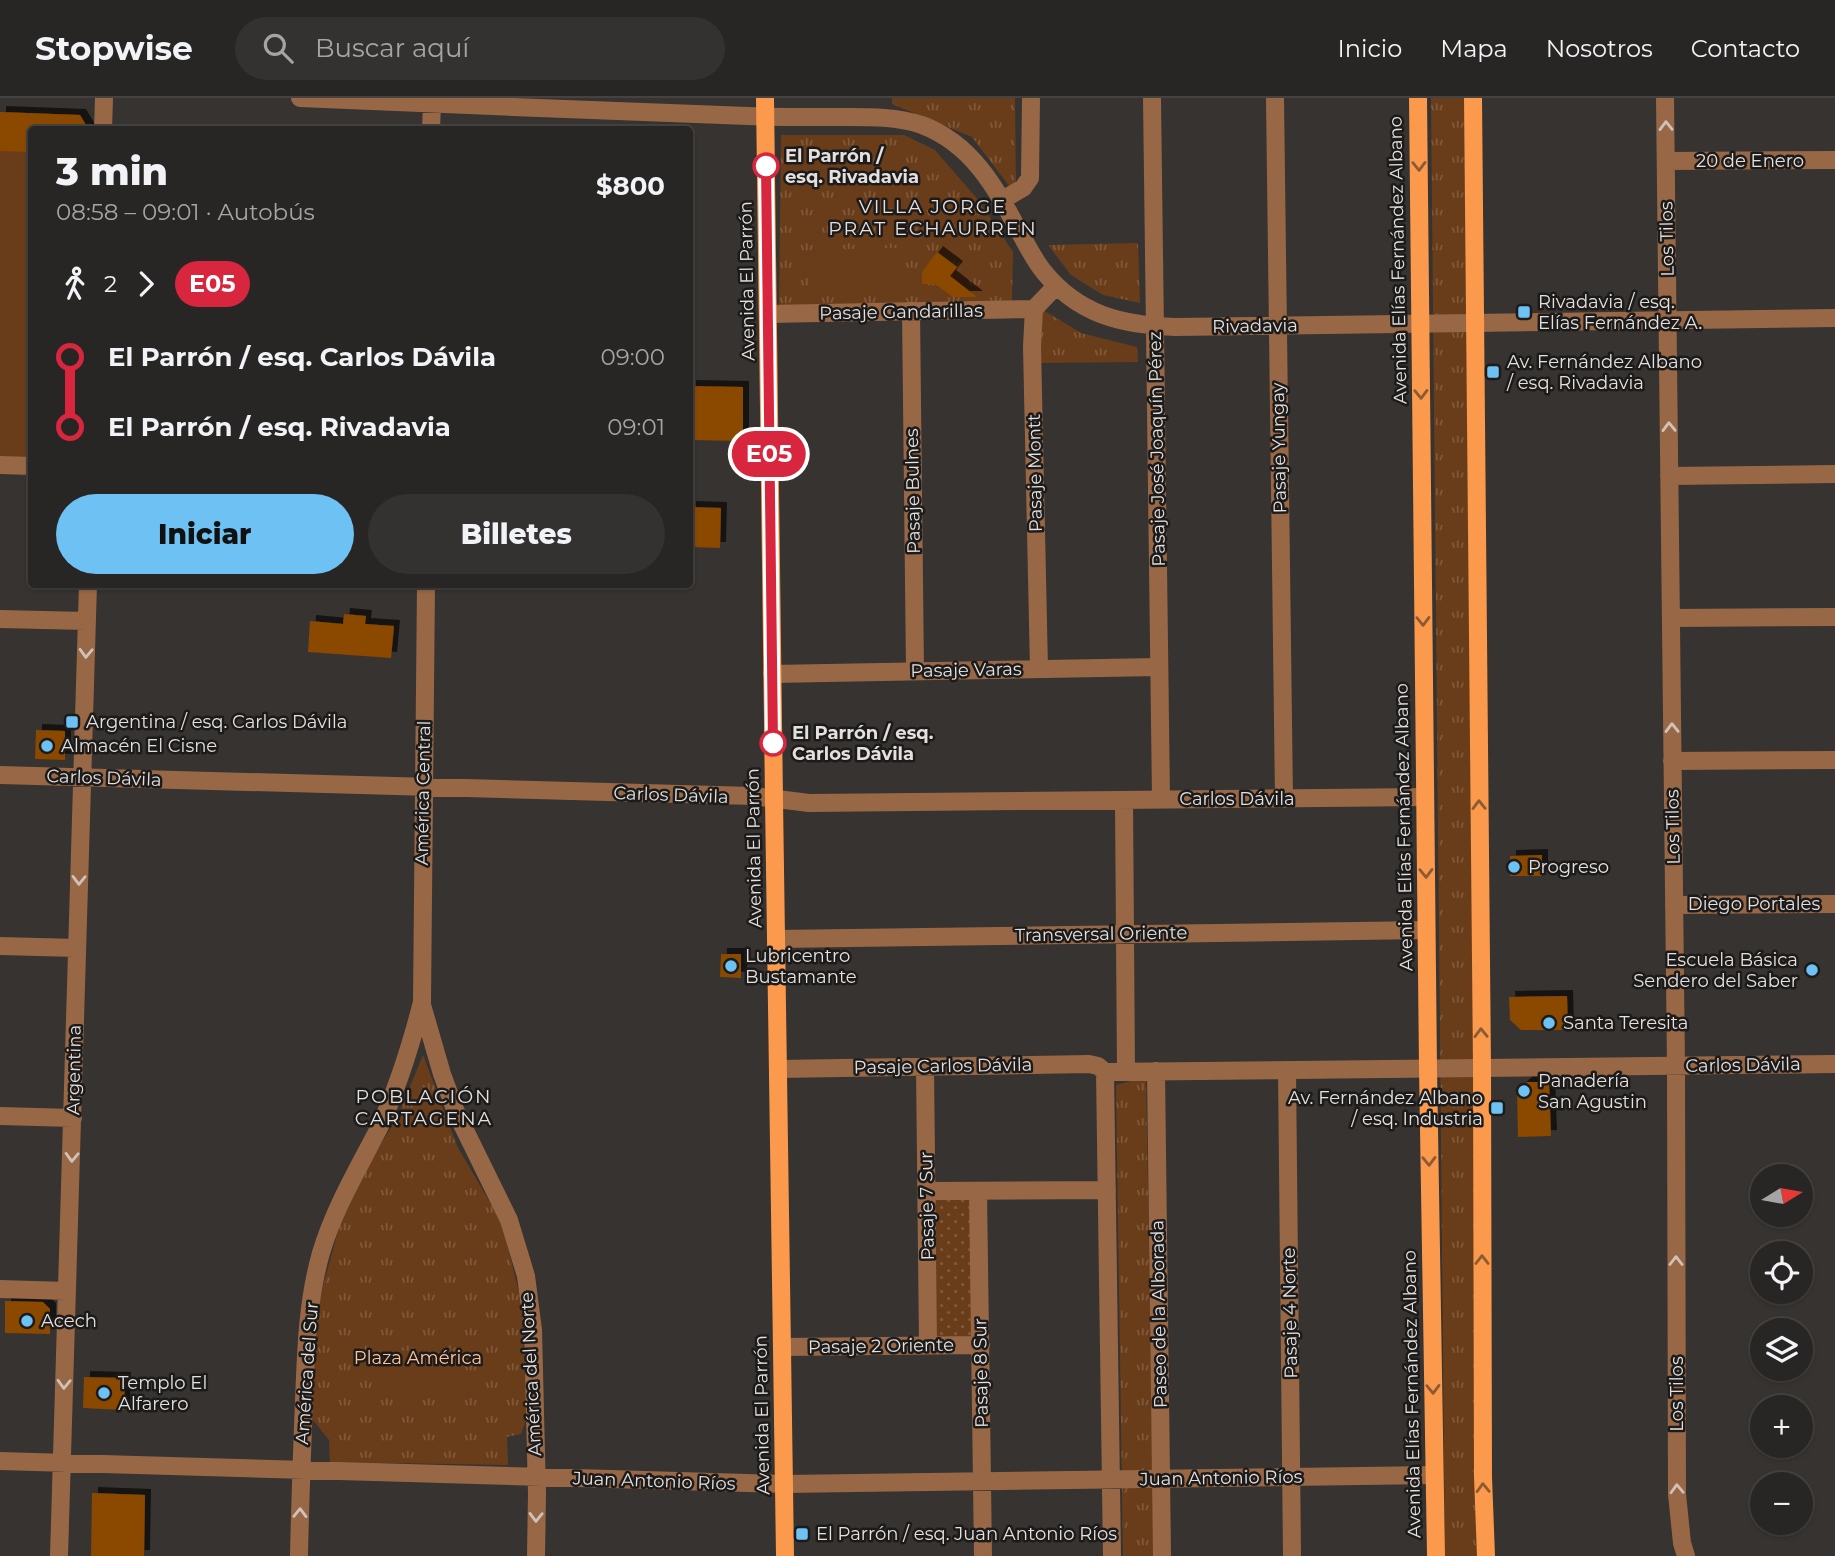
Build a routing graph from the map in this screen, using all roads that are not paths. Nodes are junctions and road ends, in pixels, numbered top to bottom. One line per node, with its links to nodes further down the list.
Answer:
1 (104, 98): 12 (street)
2 (300, 98): 10 (street, Rivadavia)
3 (765, 98): 11 (main road, Avenida El Parrón)
4 (1031, 98): 16 (street)
5 (1152, 98): 26 (street, Pasaje José Joaquín Pérez)
6 (1275, 98): 25 (street, Pasaje Yungay)
7 (1418, 98): 23 (main road, Avenida Elías Fernández Albano, one-way to 23)
8 (1473, 98): 24 (main road)
9 (1665, 98): 15 (street, Los Tilos, one-way to 9)
10 (432, 103): 11 (street, Rivadavia); 13 (street)
11 (766, 117): 16 (street, Rivadavia); 20 (main road, Avenida El Parrón)
12 (103, 126)
13 (431, 126)
14 (1835, 160): 15 (street, 20 de Enero)
15 (1666, 162): 22 (street, Los Tilos)
16 (1002, 200): 17 (street, Rivadavia)
17 (1056, 286): 18 (street); 26 (street, Rivadavia)
18 (1034, 309): 19 (street, Pasaje Gandarillas); 38 (street, Pasaje Montt)
19 (911, 311): 20 (street, Pasaje Gandarillas); 39 (street, Pasaje Bulnes)
20 (768, 314): 40 (main road, Avenida El Parrón)
21 (1835, 318): 22 (street, Rivadavia)
22 (1668, 319): 24 (street, Rivadavia); 30 (street, Los Tilos, one-way to 22)
23 (1420, 323): 24 (street, Rivadavia); 25 (street, Rivadavia); 46 (main road, Avenida Elías Fernández Albano, one-way to 46)
24 (1475, 323): 63 (main road, one-way to 24)
25 (1278, 325): 26 (street, Rivadavia); 48 (street, Pasaje Yungay)
26 (1155, 326): 37 (street, Pasaje José Joaquín Pérez)
27 (0, 465): 28 (street)
28 (28, 466)
29 (1835, 474): 30 (street)
30 (1669, 476): 34 (street, Los Tilos)
31 (88, 588): 36 (street, Argentina)
32 (426, 588): 45 (street, América Central)
33 (1835, 617): 34 (street)
34 (1671, 618): 42 (street, Los Tilos, one-way to 34)
35 (0, 619): 36 (street)
36 (87, 621): 44 (street, Argentina, one-way to 44)
37 (1160, 667): 38 (street, Pasaje Varas); 47 (street, Pasaje José Joaquín Pérez)
38 (1039, 669): 39 (street, Pasaje Varas)
39 (915, 671): 40 (street, Pasaje Varas)
40 (772, 674): 49 (main road, Avenida El Parrón)
41 (1835, 760): 42 (street)
42 (1672, 761): 52 (street, Los Tilos)
43 (0, 775): 44 (street, Carlos Dávila)
44 (82, 778): 45 (street, Carlos Dávila); 57 (street, Argentina, one-way to 57)
45 (423, 788): 49 (street, Carlos Dávila); 58 (street, América Central)
46 (1425, 797): 48 (street, Carlos Dávila); 53 (main road, Avenida Elías Fernández Albano, one-way to 53)
47 (1161, 799): 48 (street, Carlos Dávila); 50 (street, Carlos Dávila)
48 (1284, 799)
49 (774, 800): 50 (street, Carlos Dávila); 55 (main road, Avenida El Parrón)
50 (1124, 800): 54 (street)
51 (1835, 904): 52 (street, Diego Portales)
52 (1674, 905): 61 (street, Los Tilos)
53 (1426, 930): 54 (street, Transversal Oriente); 62 (main road, Avenida Elías Fernández Albano)
54 (1125, 934): 55 (street, Transversal Oriente); 68 (street)
55 (776, 939): 64 (main road, Avenida El Parrón)
56 (0, 946): 57 (street)
57 (77, 948): 70 (street, Argentina)
58 (422, 1002): 81 (street, América del Sur); 83 (street, América del Norte)
59 (1835, 1064): 61 (street, Carlos Dávila)
60 (925, 1066): 64 (street, Pasaje Carlos Dávila); 67 (street, Pasaje Carlos Dávila); 72 (street, Pasaje 7 Sur)
61 (1676, 1066): 63 (street, Carlos Dávila); 99 (street, Los Tilos, one-way to 61)
62 (1428, 1068): 63 (street, Carlos Dávila); 65 (street, Carlos Dávila); 82 (main road, Avenida Elías Fernández Albano, one-way to 82)
63 (1482, 1068): 98 (main road, one-way to 63)
64 (778, 1069): 78 (main road, Avenida El Parrón)
65 (1287, 1070): 66 (street, Carlos Dávila); 84 (street, Pasaje 4 Norte)
66 (1156, 1071): 68 (street, Carlos Dávila); 86 (street, Paseo de la Alborada)
67 (1105, 1072): 68 (street, Carlos Dávila); 71 (street)
68 (1126, 1072)
69 (0, 1116): 70 (street)
70 (73, 1118): 75 (street, Argentina, one-way to 75)
71 (1107, 1189): 73 (street); 85 (street)
72 (927, 1191): 73 (street); 77 (street, Pasaje 7 Sur)
73 (978, 1191): 76 (street, Pasaje 8 Sur)
74 (0, 1289): 75 (street)
75 (67, 1292): 80 (street, Argentina, one-way to 80)
76 (981, 1345): 77 (street, Pasaje 2 Oriente); 87 (street, Pasaje 8 Sur)
77 (928, 1346): 78 (street, Pasaje 2 Oriente)
78 (782, 1347): 88 (main road, Avenida El Parrón)
79 (0, 1461): 80 (street, Juan Antonio Ríos)
80 (62, 1462): 81 (street, Juan Antonio Ríos); 89 (street, Argentina)
81 (301, 1470): 83 (street, Juan Antonio Ríos); 90 (street, América del Sur, one-way to 81)
82 (1434, 1475): 84 (street, Juan Antonio Ríos); 97 (main road, Avenida Elías Fernández Albano)
83 (536, 1477): 88 (street, Juan Antonio Ríos); 91 (street, América del Norte, one-way to 91)
84 (1292, 1477): 86 (street, Juan Antonio Ríos); 96 (street, Pasaje 4 Norte)
85 (1111, 1479): 86 (street, Juan Antonio Ríos); 87 (street, Juan Antonio Ríos); 94 (street)
86 (1161, 1479): 95 (street, Paseo de la Alborada)
87 (982, 1481): 88 (street, Juan Antonio Ríos); 93 (street, Pasaje 8 Sur)
88 (784, 1484): 92 (main road, Avenida El Parrón)
89 (59, 1556)
90 (299, 1556)
91 (536, 1556)
92 (785, 1556)
93 (984, 1556)
94 (1112, 1556)
95 (1162, 1556)
96 (1292, 1556)
97 (1436, 1556)
98 (1486, 1556)
99 (1686, 1556)

